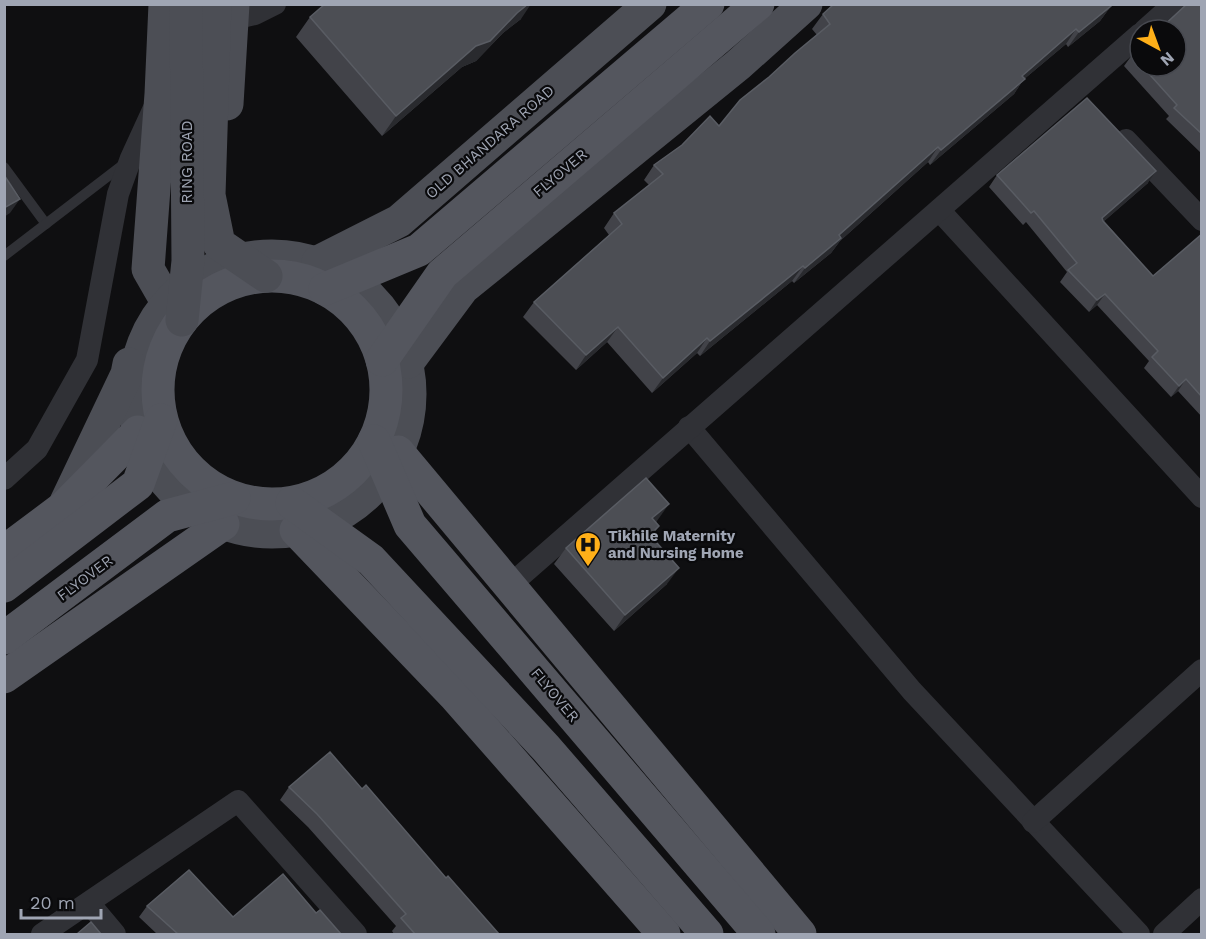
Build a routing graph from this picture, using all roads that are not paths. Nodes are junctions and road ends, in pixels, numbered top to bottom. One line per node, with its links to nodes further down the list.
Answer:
1 (165, 4): 12 (main road)
2 (186, 4): 23 (main road, RING ROAD, bridge)
3 (275, 4): 9 (street)
4 (650, 4): 22 (main road, OLD BHANDARA ROAD)
5 (708, 4): 22 (highway, bridge)
6 (758, 4): 24 (highway, FLYOVER, bridge)
7 (806, 4): 24 (main road)
8 (1174, 4): 10 (street)
9 (227, 9): 20 (main road, RING ROAD, bridge)
10 (1158, 18)
11 (1128, 48): 16 (street)
12 (161, 94): 14 (street); 21 (main road)
13 (1109, 121): 17 (street)
14 (131, 158): 18 (lane); 28 (street)
15 (4, 167): 18 (lane)
16 (939, 210): 26 (street); 29 (street)
17 (1202, 220)
18 (46, 224): 19 (lane)
19 (4, 256)
20 (262, 266): 22 (highway, FLYOVER); 23 (highway, FLYOVER)
21 (148, 269): 23 (main road); 30 (main road)
22 (322, 275): 24 (highway, FLYOVER)
23 (174, 311): 25 (highway, FLYOVER)
24 (395, 361): 27 (highway, FLYOVER)
25 (149, 426): 30 (highway); 31 (highway, FLYOVER); 34 (highway, FLYOVER, bridge)
26 (689, 427): 35 (street); 39 (street)
27 (386, 446): 32 (highway, FLYOVER); 35 (highway); 47 (highway, FLYOVER, bridge)
28 (4, 478)
29 (1202, 497)
30 (63, 507): 33 (highway)
31 (228, 511): 32 (highway, FLYOVER); 36 (highway, FLYOVER, bridge); 38 (highway)
32 (294, 517): 45 (highway); 46 (highway, bridge)
33 (4, 552)
34 (4, 586)
35 (509, 586): 48 (highway)
36 (4, 638)
37 (1202, 670): 39 (street)
38 (4, 677)
39 (1033, 822): 49 (street)
40 (1202, 898): 50 (street)
41 (89, 903): 42 (street); 43 (street); 44 (street)
42 (42, 934)
43 (115, 934)
44 (356, 934)
45 (664, 934)
46 (707, 934)
47 (759, 934)
48 (801, 934)
49 (1139, 934)
50 (1164, 934)

